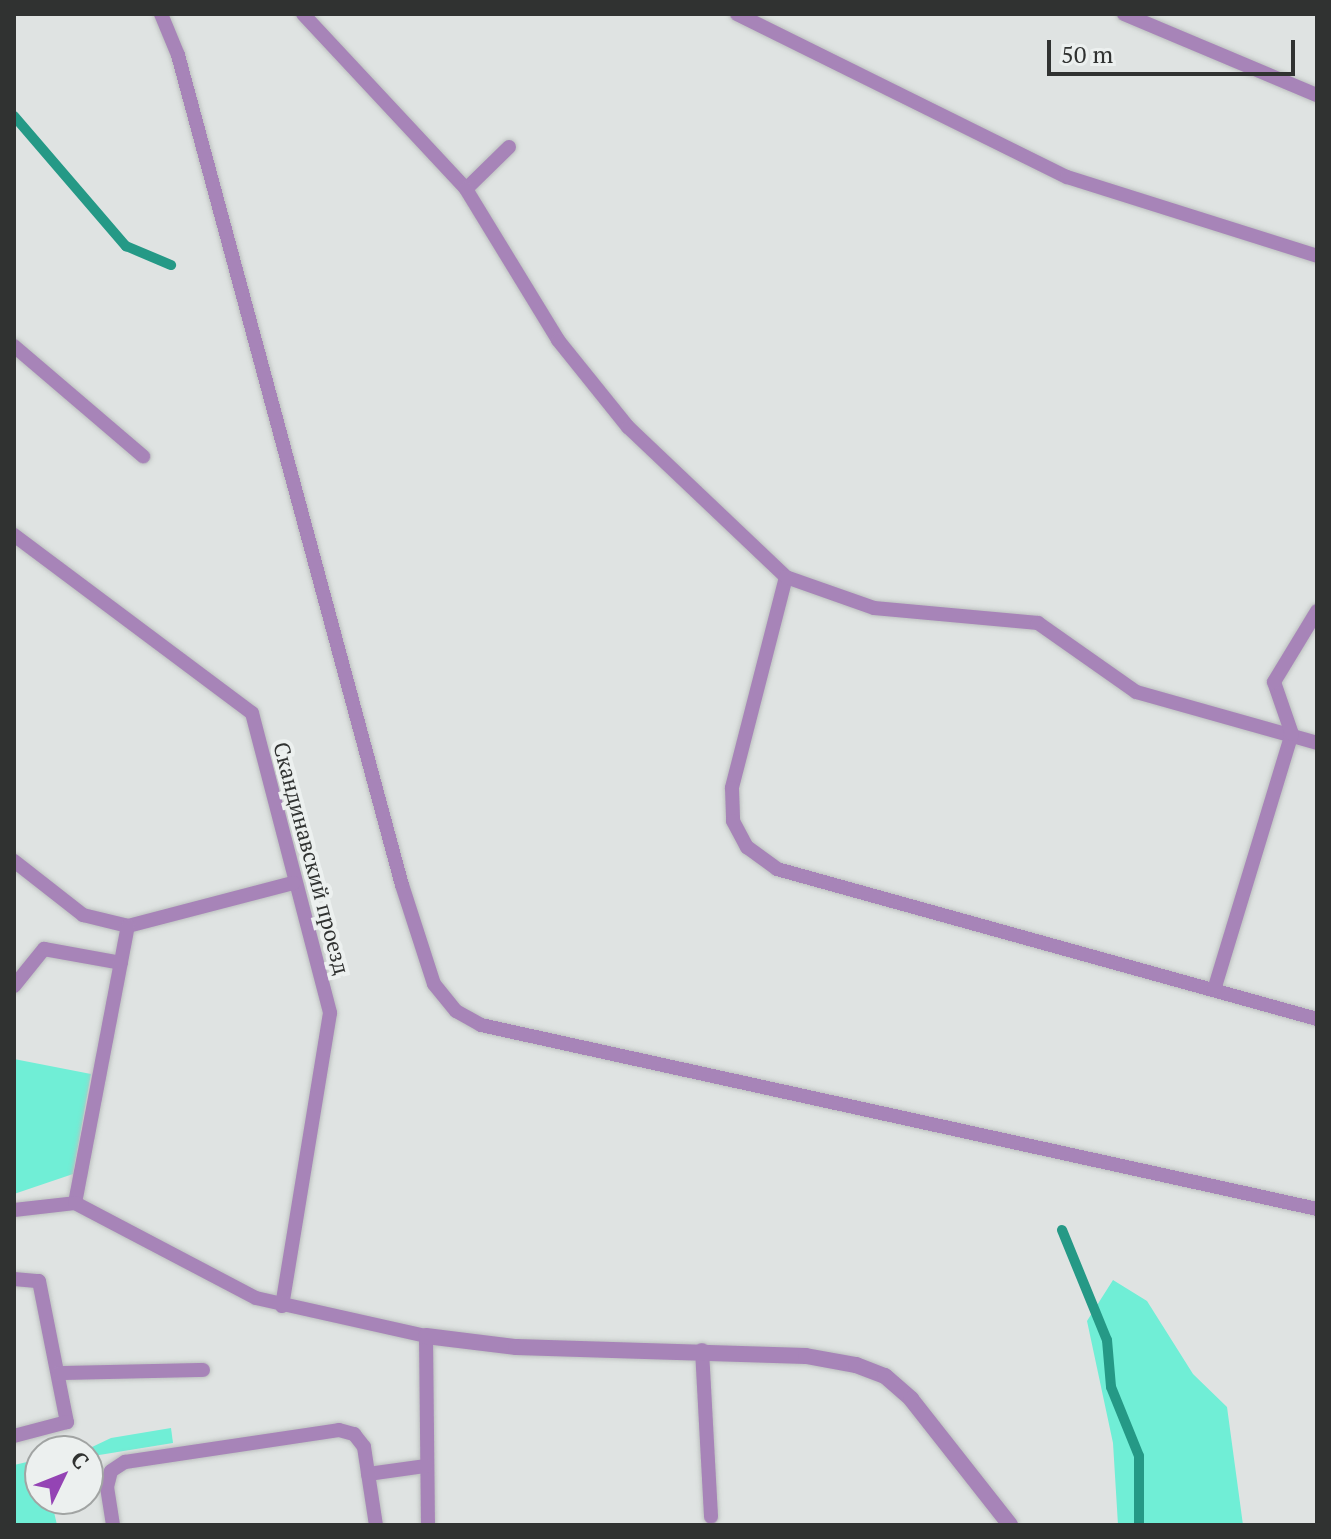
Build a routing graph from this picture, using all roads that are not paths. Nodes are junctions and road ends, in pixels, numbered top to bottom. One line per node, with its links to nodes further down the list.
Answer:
1 (161, 14): 24 (lane)
2 (303, 14): 7 (lane)
3 (737, 14): 8 (lane)
4 (1124, 14): 5 (lane)
5 (1317, 95)
6 (509, 147): 7 (lane)
7 (466, 189): 12 (lane)
8 (1317, 256)
9 (14, 346): 10 (lane)
10 (143, 456)
11 (14, 535): 17 (lane, Скандинавский проезд)
12 (786, 577): 14 (lane); 21 (lane)
13 (1317, 611): 14 (lane)
14 (1292, 734): 15 (lane); 21 (lane)
15 (1317, 743)
16 (14, 861): 18 (lane)
17 (293, 883): 18 (lane); 27 (lane, Скандинавский проезд)
18 (128, 926): 19 (lane)
19 (121, 963): 20 (lane); 23 (lane)
20 (14, 986)
21 (1214, 990): 22 (lane)
22 (1317, 1019)
23 (75, 1203): 25 (lane); 27 (lane)
24 (1317, 1209)
25 (14, 1210)
26 (14, 1279): 31 (lane)
27 (282, 1306): 28 (lane)
28 (426, 1336): 29 (street); 33 (lane)
29 (702, 1350): 35 (lane); 39 (street)
30 (203, 1370): 31 (lane)
31 (59, 1373): 32 (lane)
32 (14, 1436)
33 (426, 1466): 34 (lane); 38 (lane)
34 (368, 1474): 36 (lane); 37 (lane)
35 (711, 1517)
36 (113, 1525)
37 (376, 1525)
38 (428, 1525)
39 (1010, 1525)

